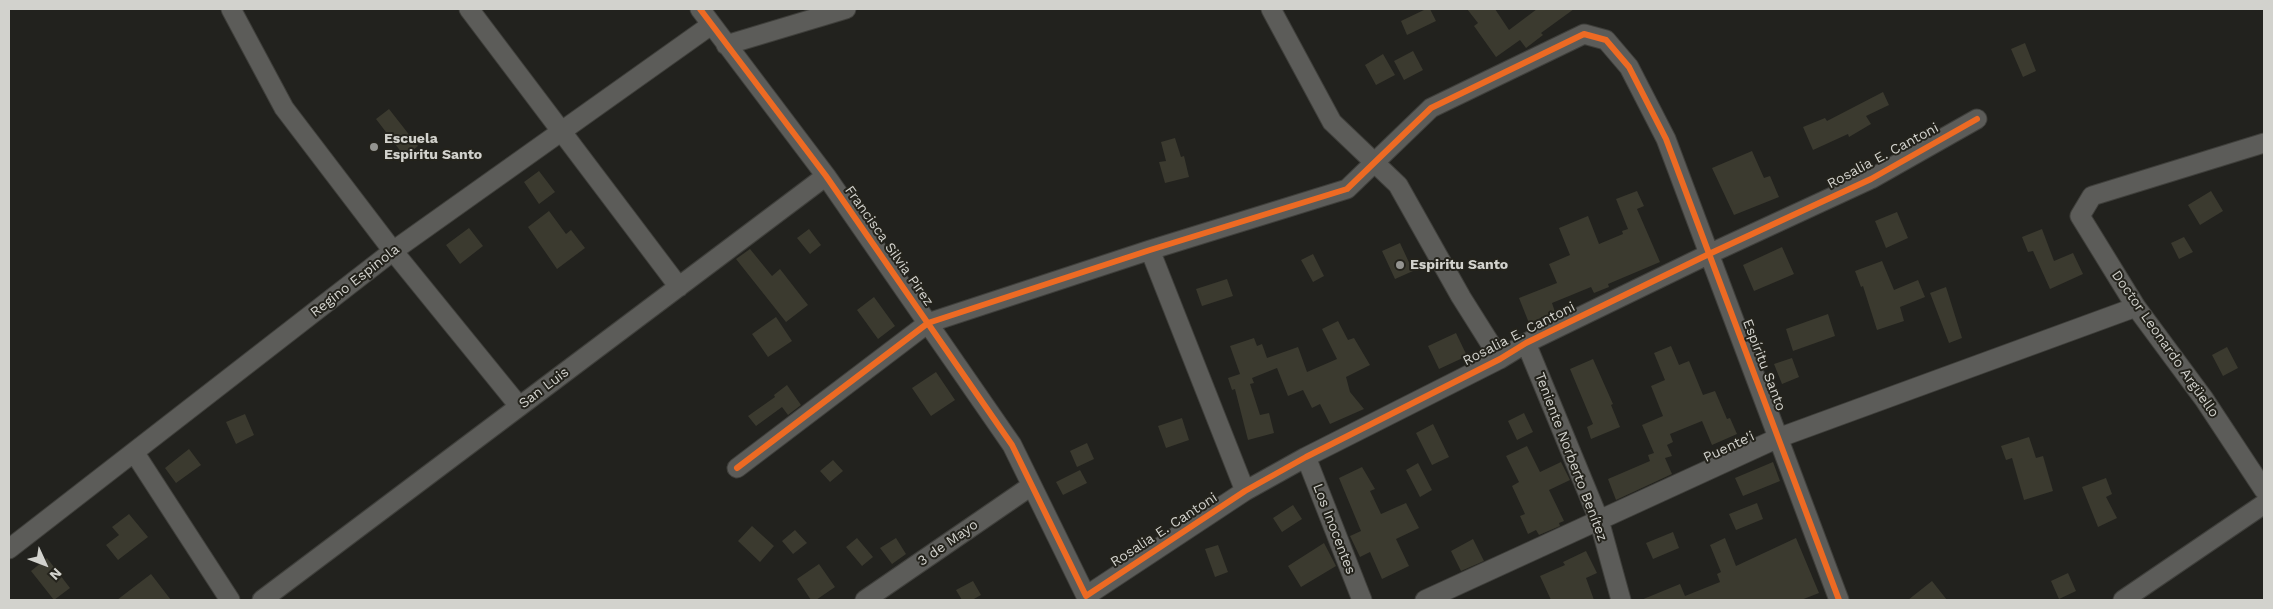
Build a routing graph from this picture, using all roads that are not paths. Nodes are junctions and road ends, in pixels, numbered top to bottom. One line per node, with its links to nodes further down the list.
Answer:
1 (231, 9): 14 (street)
2 (469, 9): 9 (street)
3 (700, 9): 6 (street, Francisca Silvia Pirez)
4 (846, 9): 7 (street)
5 (1271, 9): 11 (street)
6 (712, 25): 7 (street, Francisca Silvia Pirez); 9 (street, Regino Espinola)
7 (726, 45): 12 (street, Francisca Silvia Pirez)
8 (1977, 119): 15 (street, Rosalia E. Cantoni)
9 (562, 132): 14 (street, Regino Espinola); 16 (street)
10 (2264, 143): 17 (street, Doctor Leonardo Argüello)
11 (1375, 163): 13 (street, Espíritu Santo); 15 (street, Espíritu Santo); 20 (street)
12 (826, 176): 16 (street, San Luis); 18 (street, Francisca Silvia Pirez)
13 (1150, 250): 18 (street, Espíritu Santo); 28 (street)
14 (393, 251): 21 (street); 23 (street, Regino Espinola)
15 (1709, 254): 19 (street, Rosalia E. Cantoni); 22 (street, Espíritu Santo)
16 (679, 286): 21 (street, San Luis)
17 (2136, 307): 22 (street, Puente'i); 27 (street, Doctor Leonardo Argüello)
18 (928, 323): 25 (street, Espíritu Santo); 26 (street, Francisca Silvia Pirez)
19 (1526, 343): 20 (street, Rosalia E. Cantoni); 30 (street, Teniente Norberto Benítez)
20 (1500, 359): 24 (street, Rosalia E. Cantoni)
21 (519, 406): 35 (street, San Luis)
22 (1778, 438): 30 (street, Puente'i); 40 (street, Espíritu Santo)
23 (134, 452): 31 (street, Regino Espinola); 34 (street)
24 (1306, 457): 28 (street, Rosalia E. Cantoni); 37 (street, Los Inocentes)
25 (737, 468)
26 (1031, 486): 33 (street, Francisca Silvia Pirez); 36 (street, 3 de Mayo)
27 (2264, 490)
28 (1245, 491): 33 (street, Rosalia E. Cantoni)
29 (2264, 504): 32 (street)
30 (1599, 520): 38 (street, Puente'i); 39 (street, Teniente Norberto Benítez)
31 (9, 549)
32 (2142, 594): 41 (street)
33 (1086, 596)
34 (230, 600)
35 (262, 600)
36 (865, 600)
37 (1362, 600)
38 (1425, 600)
39 (1621, 600)
40 (1839, 600)
41 (2123, 600)

